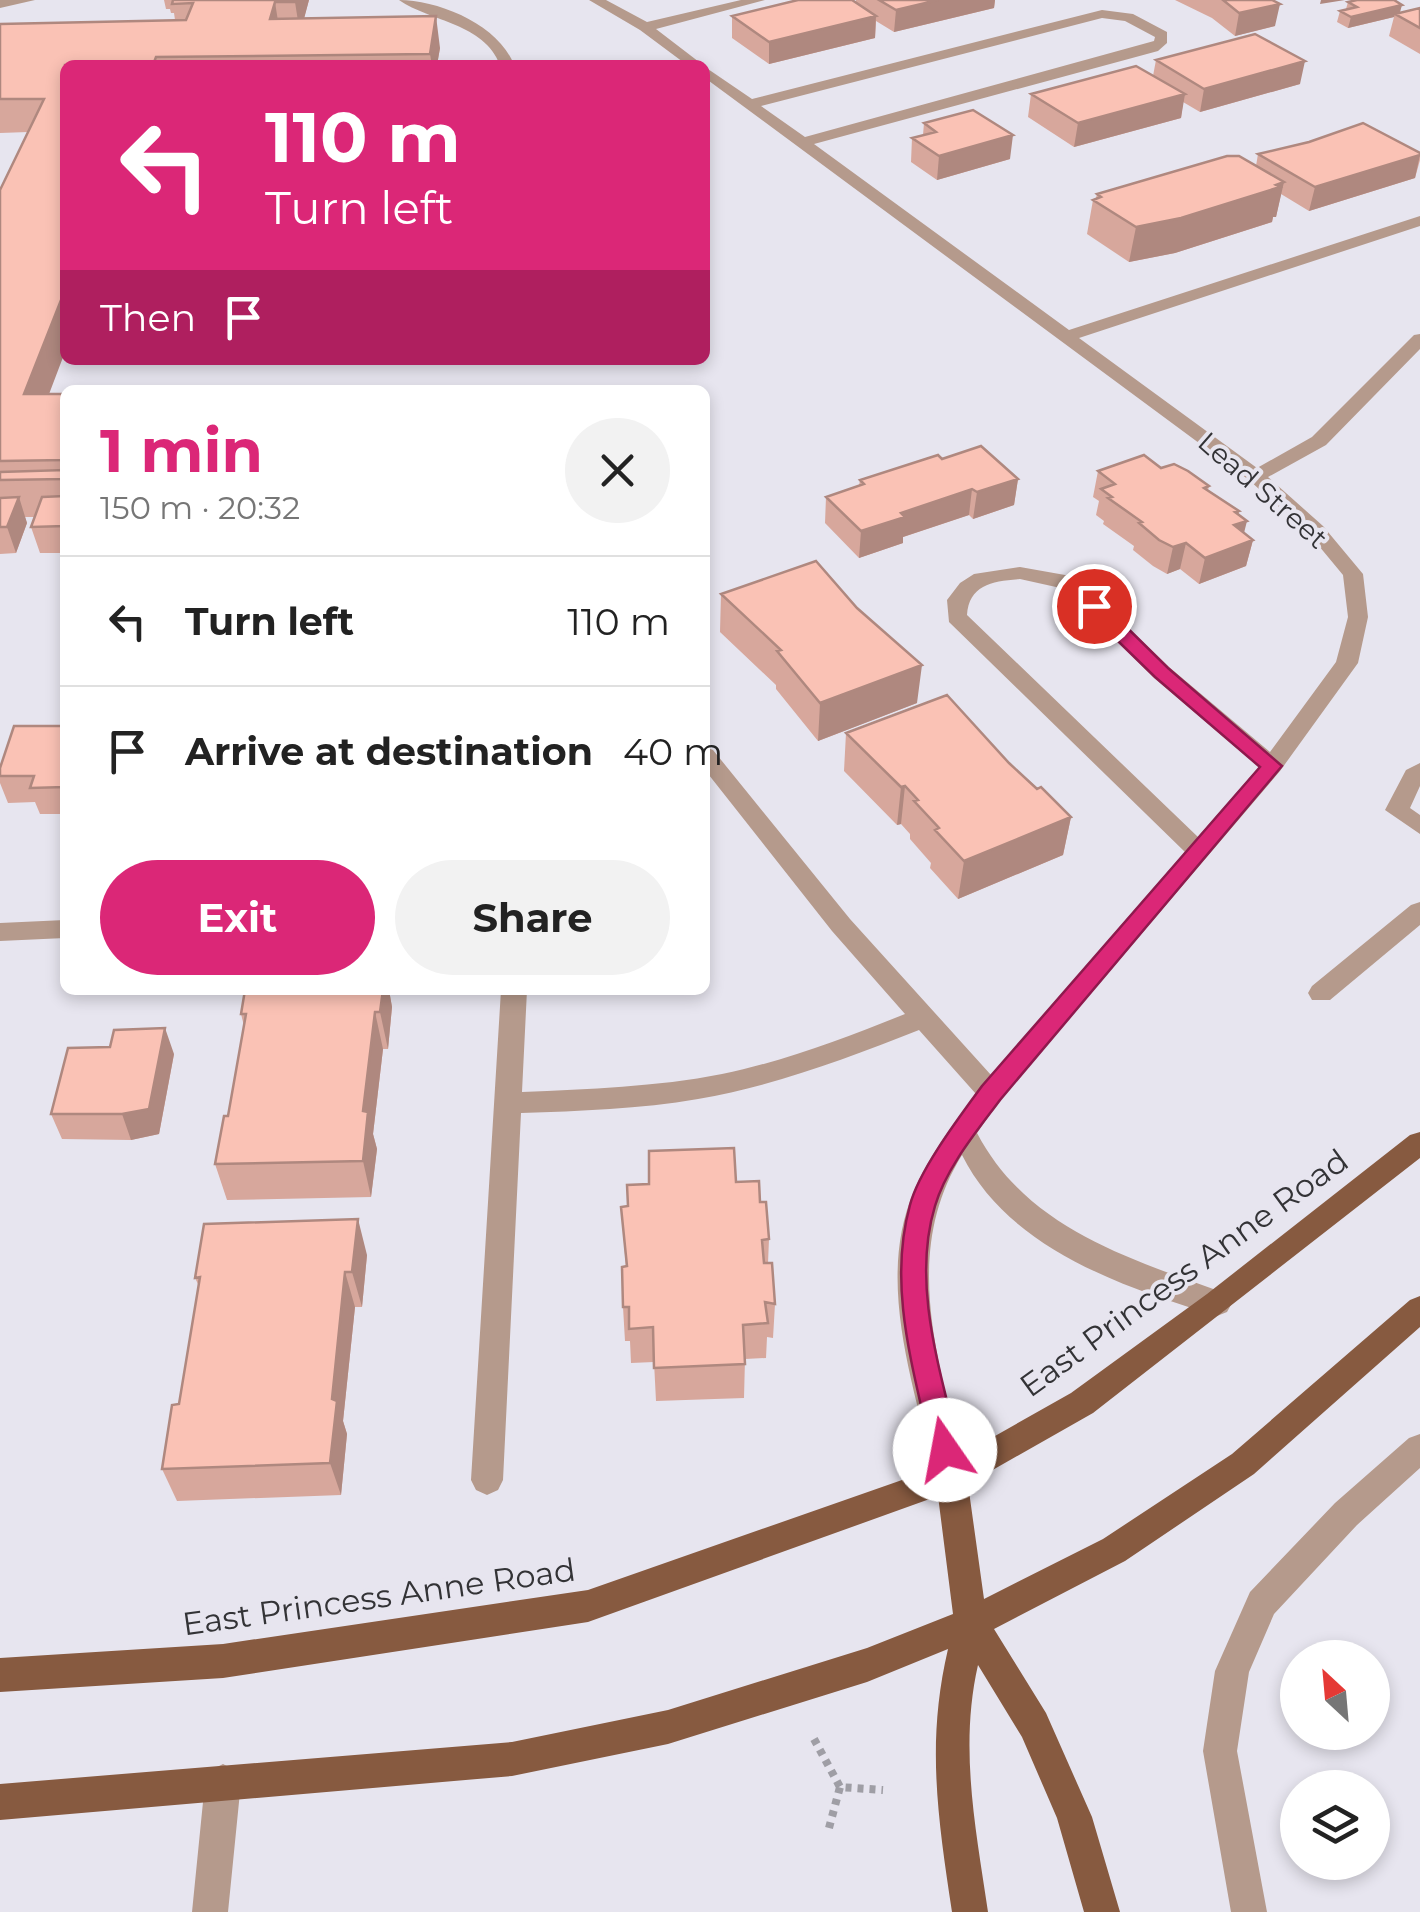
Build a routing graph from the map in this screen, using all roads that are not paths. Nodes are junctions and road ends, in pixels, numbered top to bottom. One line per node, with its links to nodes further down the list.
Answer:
1 (28, 0): 5 (street)
2 (406, 0): 7 (street)
3 (596, 0): 6 (street)
4 (758, 0): 6 (street)
5 (0, 4)
6 (644, 27): 8 (street)
7 (505, 60)
8 (689, 60)
9 (710, 75): 10 (street, Lead Street)
10 (750, 104): 11 (street, Lead Street); 11 (street)
11 (802, 143): 13 (street, Lead Street)
12 (1420, 221): 13 (street)
13 (1068, 336): 15 (street, Lead Street)
14 (1420, 339): 15 (street)
15 (1256, 476): 17 (street, Lead Street)
16 (710, 761): 26 (street)
17 (1272, 766): 20 (street, Lead Street); 20 (street)
18 (1420, 771): 19 (street)
19 (1420, 826)
20 (1199, 852): 27 (street, Lead Street)
21 (1420, 911): 24 (street)
22 (60, 930): 23 (street)
23 (0, 932)
24 (1321, 992)
25 (514, 995): 28 (street)
26 (922, 1018): 27 (street); 28 (street)
27 (991, 1093): 29 (street, Lead Street)
28 (509, 1102): 35 (street)
29 (963, 1131): 31 (street); 34 (street, Lead Street)
30 (1420, 1144): 31 (main road, East Princess Anne Road)
31 (1217, 1303): 34 (main road, East Princess Anne Road)
32 (1420, 1309): 36 (main road)
33 (1420, 1448): 43 (street)
34 (950, 1477): 36 (main road); 37 (main road, East Princess Anne Road)
35 (487, 1480)
36 (971, 1623): 38 (main road); 41 (main road); 42 (main road)
37 (0, 1675)
38 (223, 1782): 39 (main road); 40 (street)
39 (0, 1802)
40 (210, 1912)
41 (970, 1912)
42 (1102, 1912)
43 (1249, 1912)

